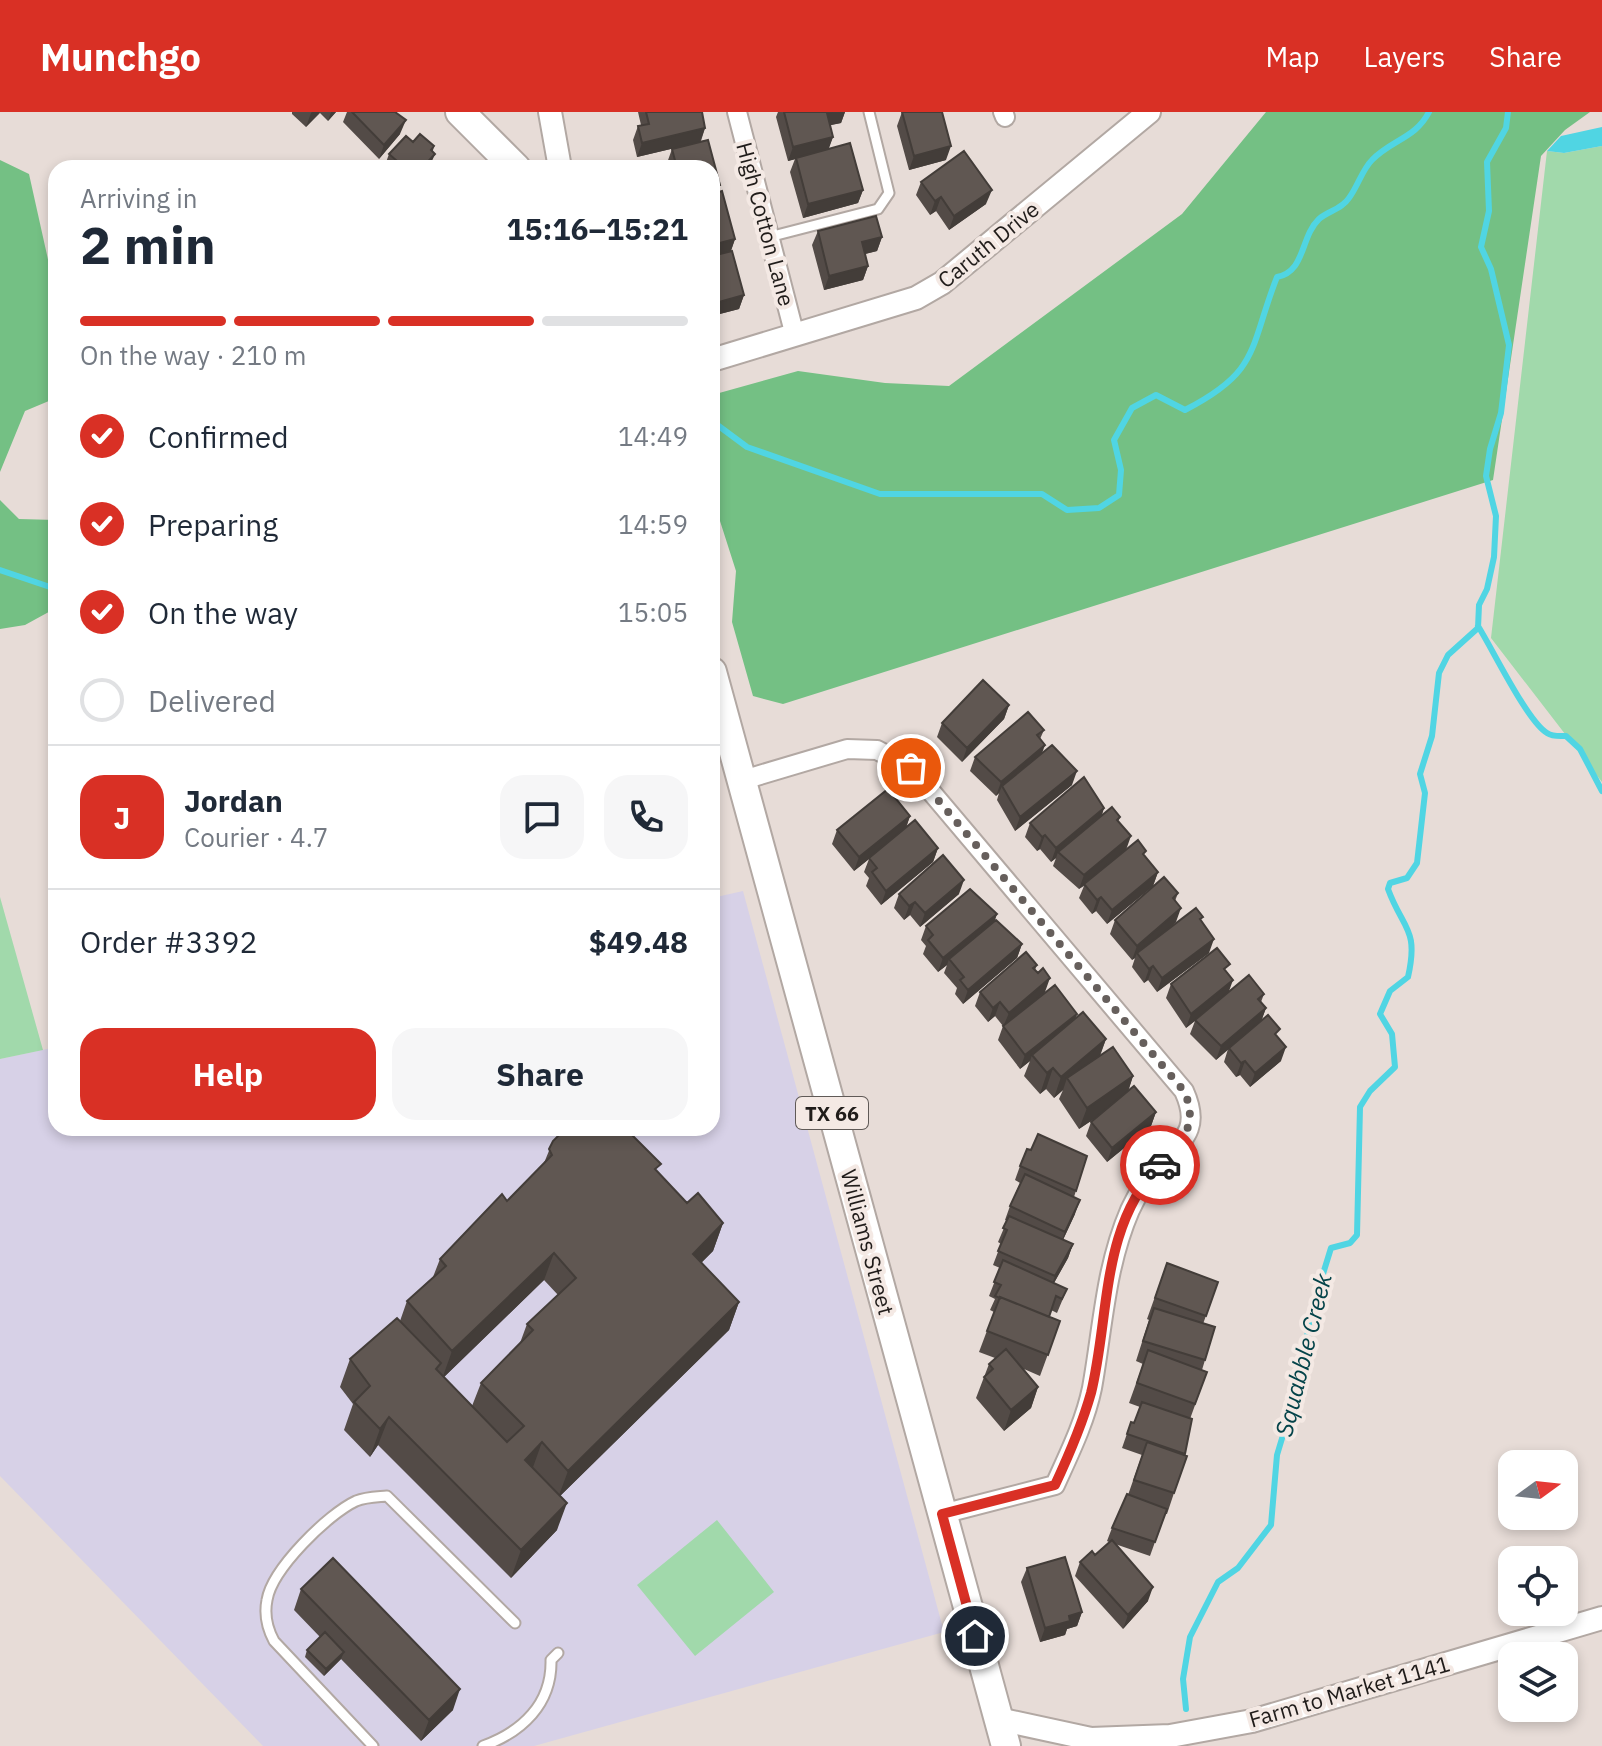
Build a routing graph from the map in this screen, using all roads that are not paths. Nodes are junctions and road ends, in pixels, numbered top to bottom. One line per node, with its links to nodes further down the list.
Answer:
1 (460, 112): 6 (main road)
2 (550, 112): 7 (street)
3 (737, 112): 8 (street, High Cotton Lane)
4 (869, 112): 8 (lane)
5 (1149, 112): 9 (street, Caruth Drive)
6 (508, 160)
7 (559, 160)
8 (769, 237): 9 (street, High Cotton Lane)
9 (795, 336): 10 (street, Caruth Drive)
10 (720, 358)
11 (720, 722): 12 (main road, Williams Street / TX 66)
12 (743, 780): 13 (main road, Williams Street / TX 66); 13 (street)
13 (942, 1514): 17 (main road, Williams Street / TX 66)
14 (1602, 1618): 17 (street, Farm to Market 1141)
15 (515, 1623): 18 (lane)
16 (558, 1653): 19 (lane)
17 (1003, 1739)
18 (373, 1746)
19 (483, 1746)

